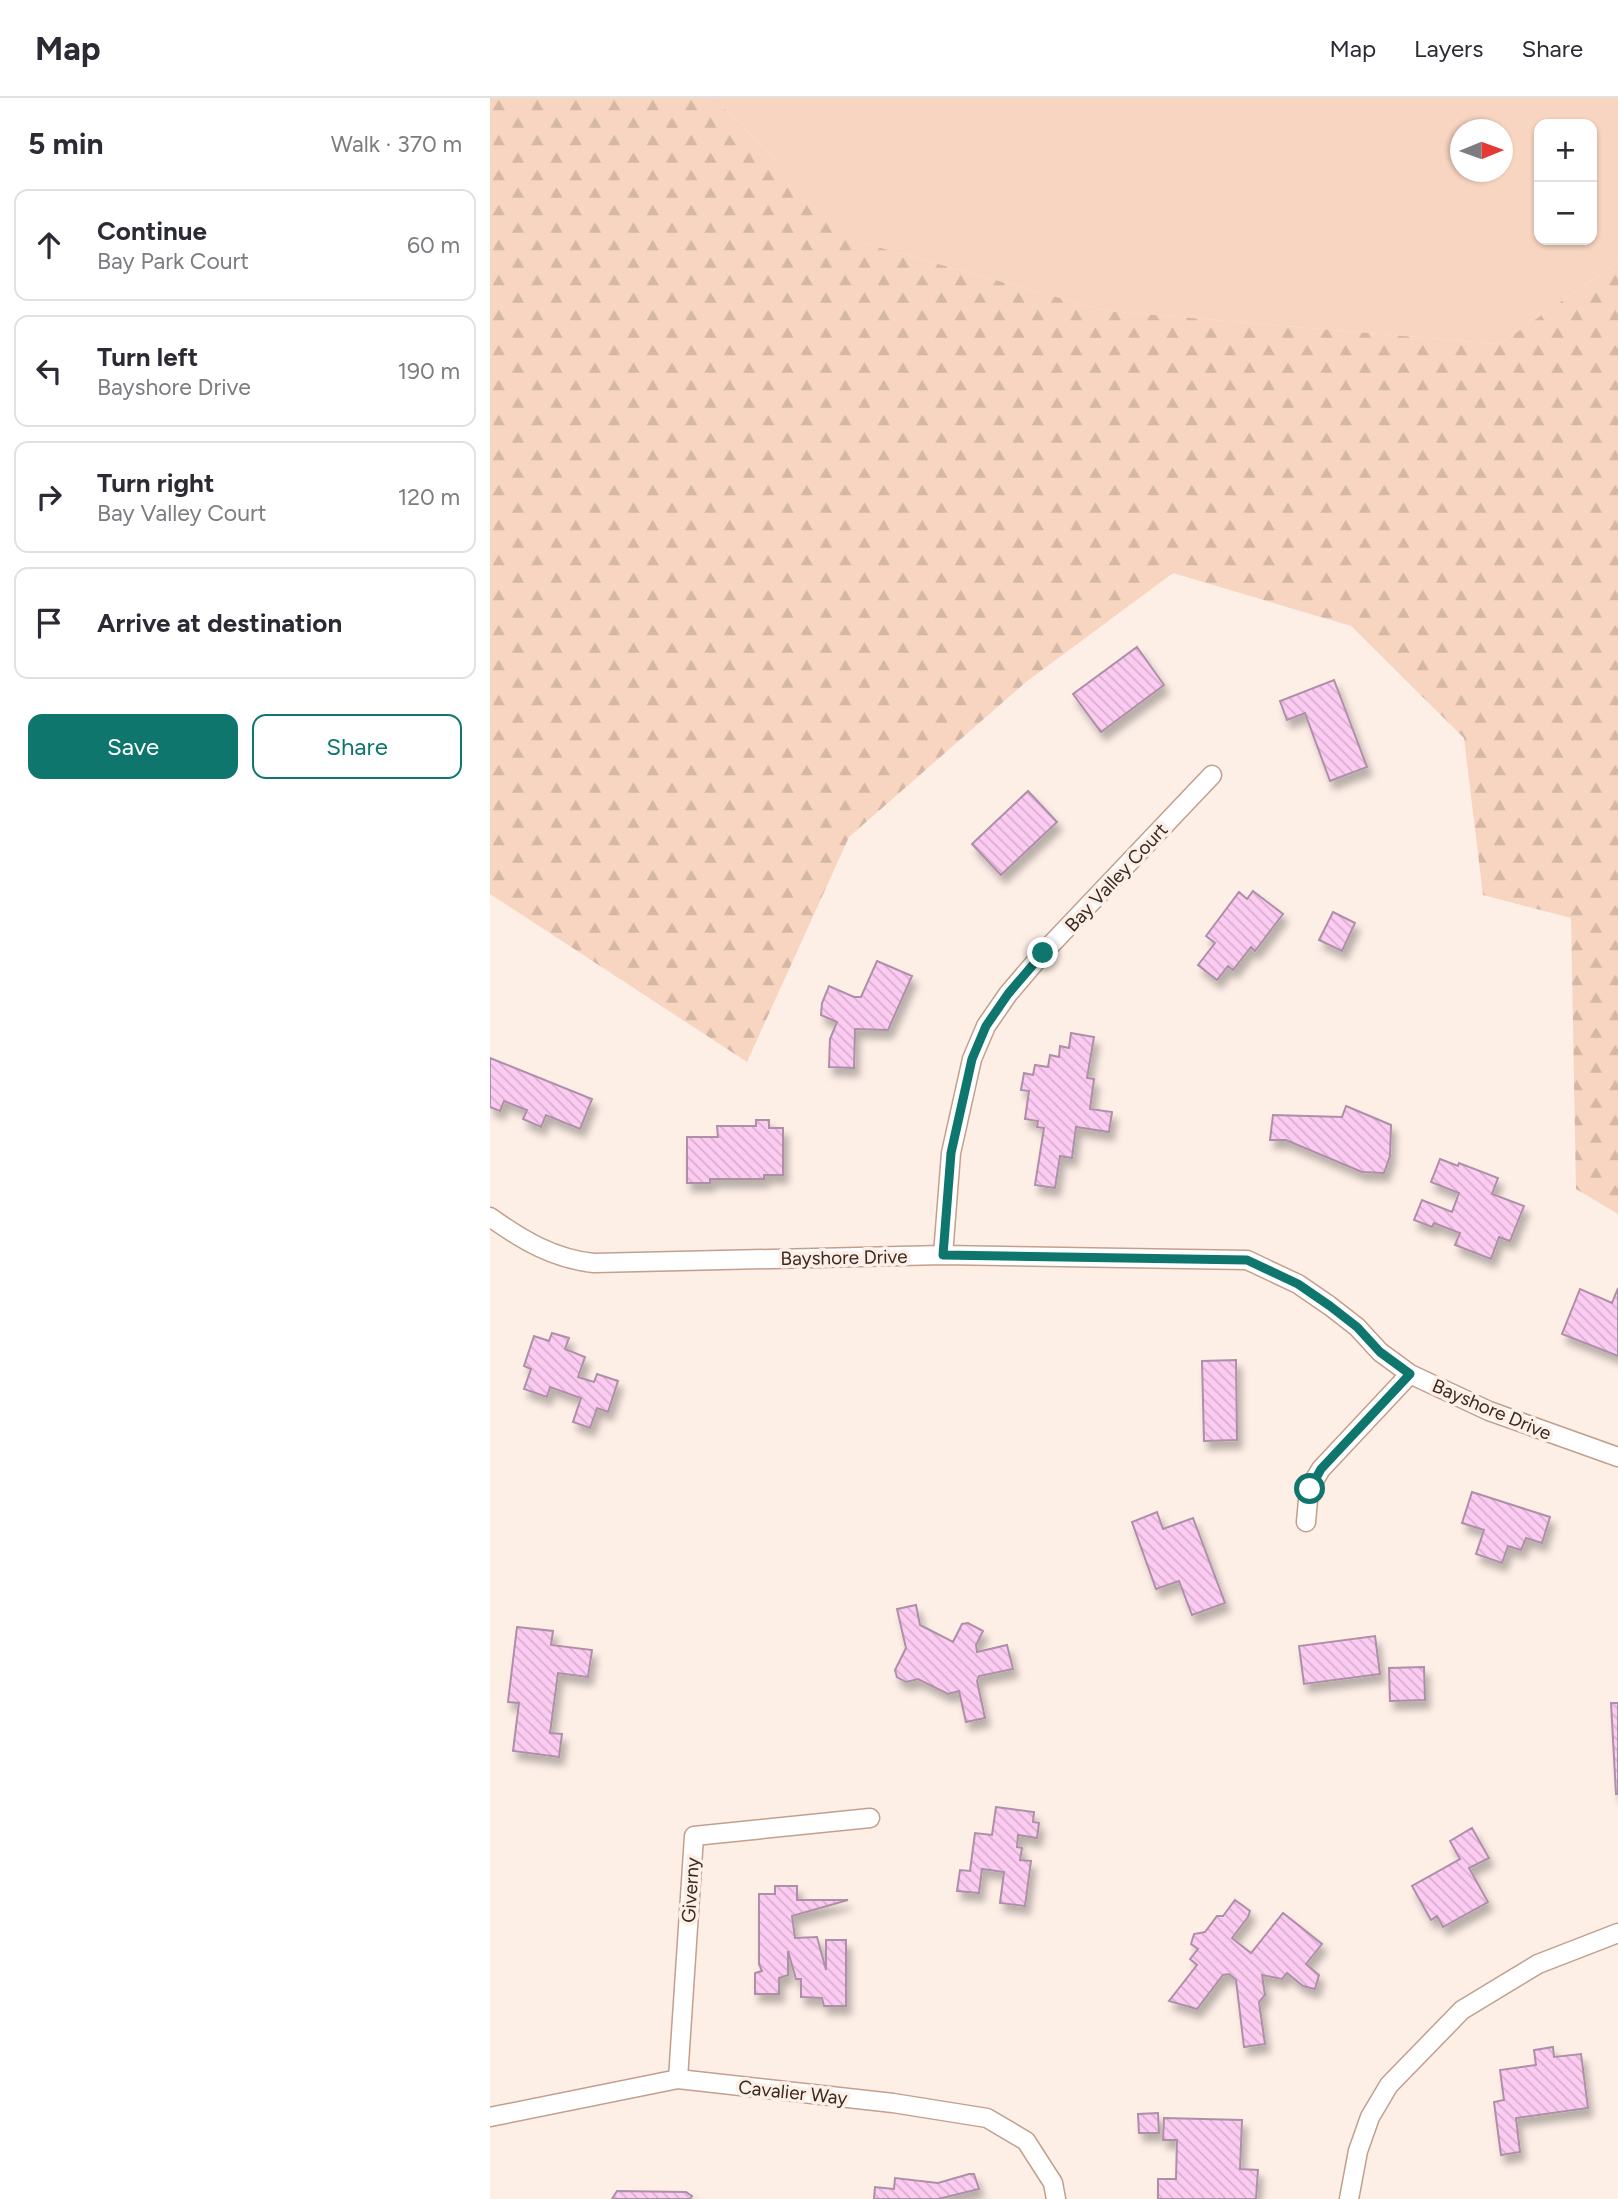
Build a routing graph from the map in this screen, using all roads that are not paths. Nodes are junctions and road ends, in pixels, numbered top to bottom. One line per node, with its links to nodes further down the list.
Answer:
1 (1212, 775): 3 (street, Bay Valley Court)
2 (490, 1217): 3 (street, Bayshore Drive)
3 (943, 1255): 4 (street, Bayshore Drive)
4 (1410, 1374): 5 (street, Bayshore Drive); 6 (street)
5 (1618, 1457)
6 (1306, 1522)
7 (870, 1818): 9 (street, Giverny)
8 (1618, 1933): 12 (street)
9 (678, 2079): 10 (street, Cavalier Way); 11 (street, Cavalier Way)
10 (490, 2118)
11 (1056, 2199)
12 (1349, 2199)

